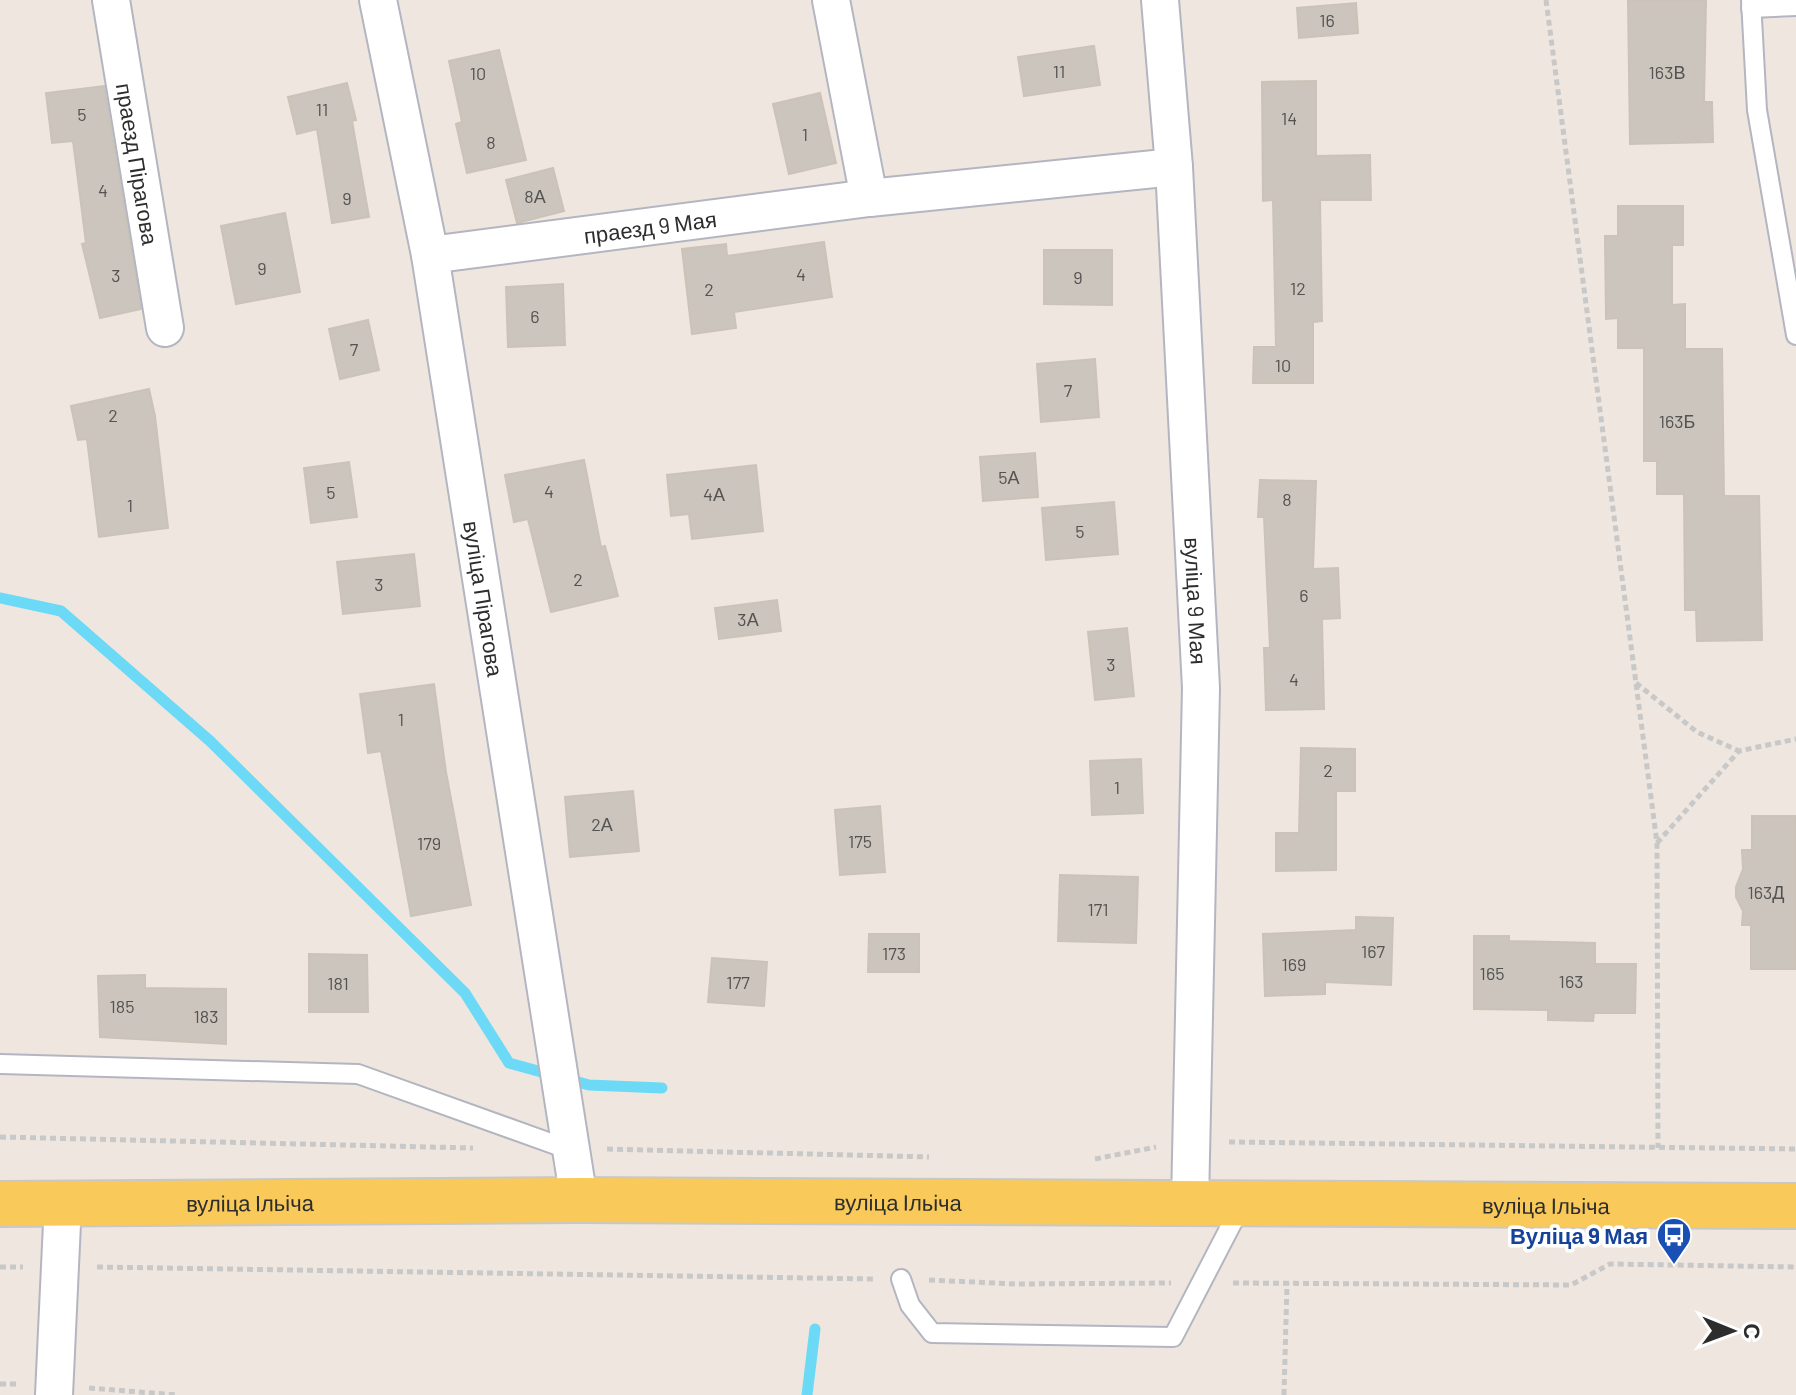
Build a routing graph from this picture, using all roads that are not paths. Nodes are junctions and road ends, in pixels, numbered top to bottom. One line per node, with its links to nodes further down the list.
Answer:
1 (111, 0): 10 (street, праезд Пірагова)
2 (378, 0): 9 (street, вуліца Пірагова)
3 (831, 0): 8 (street)
4 (1160, 0): 7 (street, вуліца 9 Мая)
5 (1751, 4): 6 (lane); 11 (lane)
6 (1796, 6)
7 (1174, 167): 8 (street, праезд 9 Мая); 16 (street, вуліца 9 Мая)
8 (869, 198): 9 (street, праезд 9 Мая)
9 (430, 255): 13 (street, вуліца Пірагова)
10 (165, 328)
11 (1796, 335)
12 (0, 1064): 13 (lane)
13 (570, 1150): 14 (street, вуліца Пірагова)
14 (579, 1200): 15 (main road, вуліца Ільіча); 16 (main road, вуліца Ільіча)
15 (63, 1202): 18 (main road, вуліца Ільіча); 21 (street)
16 (1190, 1203): 17 (main road, вуліца Ільіча)
17 (1242, 1203): 19 (main road, вуліца Ільіча); 20 (lane)
18 (0, 1204)
19 (1796, 1206)
20 (901, 1279)
21 (55, 1390)

